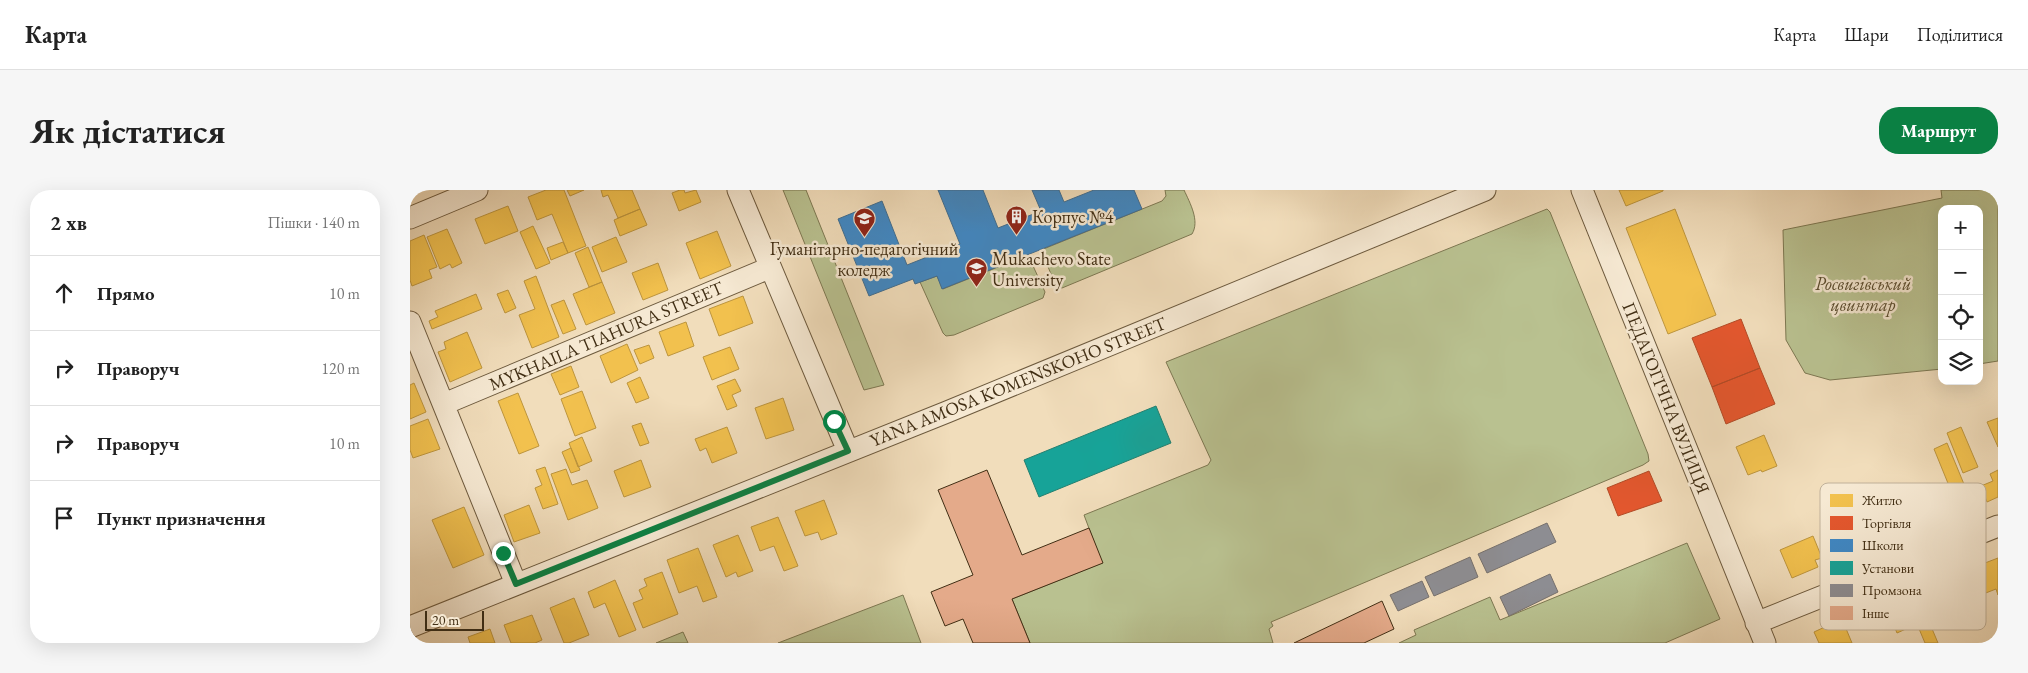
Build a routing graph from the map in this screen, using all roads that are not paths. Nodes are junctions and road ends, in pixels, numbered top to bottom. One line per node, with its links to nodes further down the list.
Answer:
1 (477, 190): 5 (street)
2 (738, 190): 6 (street)
3 (1485, 190): 9 (street, YANA AMOSA KOMENSKOHO STREET)
4 (1582, 190): 14 (street, ПЕДАГОГІЧНА ВУЛИЦЯ)
5 (410, 218)
6 (769, 268): 8 (street, MYKHAILA TIAHURA STREET); 9 (street)
7 (410, 322): 8 (street)
8 (444, 404): 12 (street)
9 (848, 451): 12 (street, YANA AMOSA KOMENSKOHO STREET)
10 (1998, 526): 11 (street)
11 (1986, 530)
12 (516, 584): 15 (street, YANA AMOSA KOMENSKOHO STREET)
13 (1820, 591): 14 (street)
14 (1753, 615): 16 (street, ПЕДАГОГІЧНА ВУЛИЦЯ)
15 (410, 627)
16 (1765, 643)

